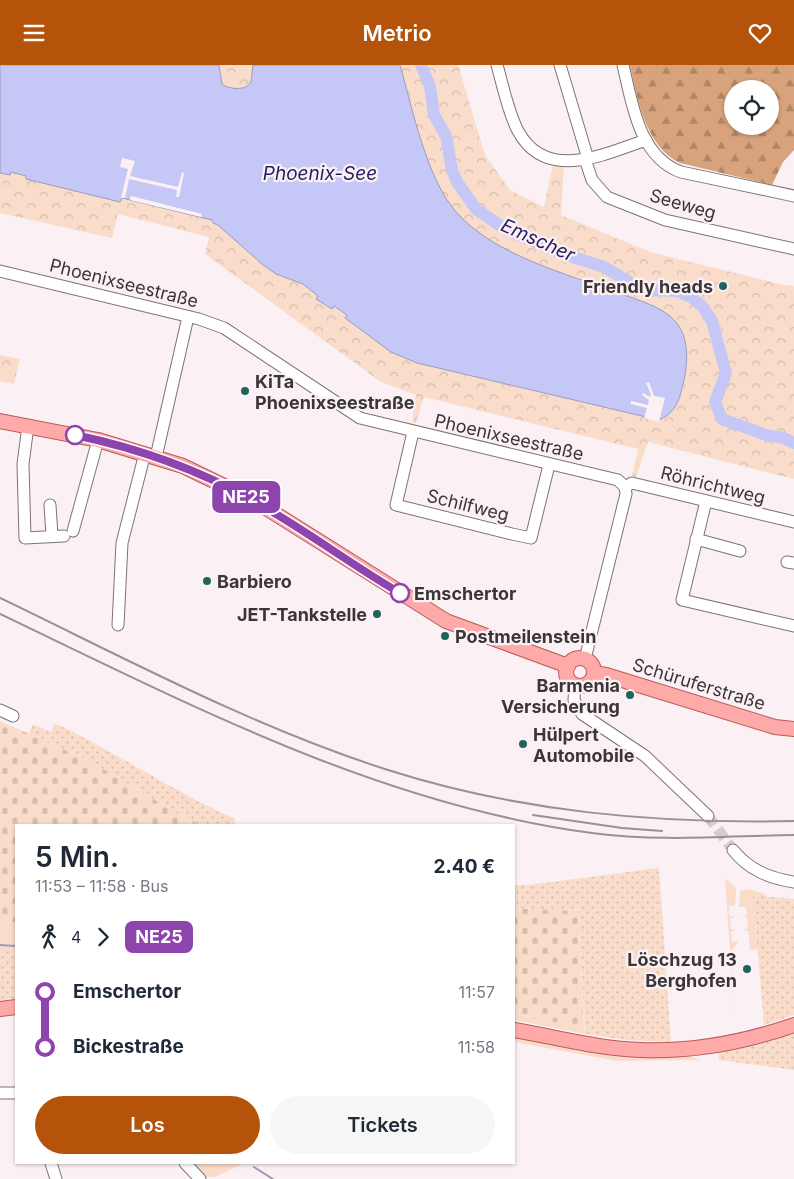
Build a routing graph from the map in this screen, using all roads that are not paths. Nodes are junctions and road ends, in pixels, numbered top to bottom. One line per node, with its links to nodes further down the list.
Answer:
1 (497, 65): 5 (street)
2 (560, 65): 5 (street, Seeweg)
3 (623, 65): 4 (street)
4 (646, 140): 5 (street); 6 (street)
5 (586, 159): 7 (street, Seeweg)
6 (794, 196)
7 (794, 249)
8 (0, 271): 9 (street, Phoenixseestraße)
9 (188, 317): 12 (street, Phoenixseestraße); 14 (street)
10 (0, 421): 11 (main road)
11 (28, 426): 13 (main road); 20 (street)
12 (412, 432): 15 (street, Phoenixseestraße); 15 (street, Schilfweg)
13 (98, 440): 14 (main road); 20 (street)
14 (150, 455): 23 (street); 26 (main road)
15 (549, 465): 16 (street, Phoenixseestraße)
16 (625, 487): 17 (street, Röhrichtweg); 25 (street)
17 (706, 501): 19 (street, Röhrichtweg); 21 (street)
18 (50, 505): 20 (street)
19 (794, 522)
20 (63, 534)
21 (696, 539): 22 (street); 24 (street)
22 (740, 551)
23 (118, 625)
24 (794, 626)
25 (585, 659): 26 (main road); 27 (main road)
26 (568, 666): 28 (main road)
27 (594, 673): 28 (main road); 31 (main road, Schüruferstraße)
28 (574, 685): 32 (street)
29 (0, 710): 30 (street)
30 (13, 716)
31 (794, 729)
32 (708, 816)
33 (733, 850): 34 (street)
34 (794, 882)
35 (15, 1007): 36 (main road)
36 (0, 1009)
37 (794, 1025): 38 (main road)
38 (515, 1030)
39 (0, 1093): 40 (street)
40 (15, 1093)
41 (51, 1164): 43 (street)
42 (186, 1164): 44 (street)
43 (56, 1179)
44 (200, 1179)

